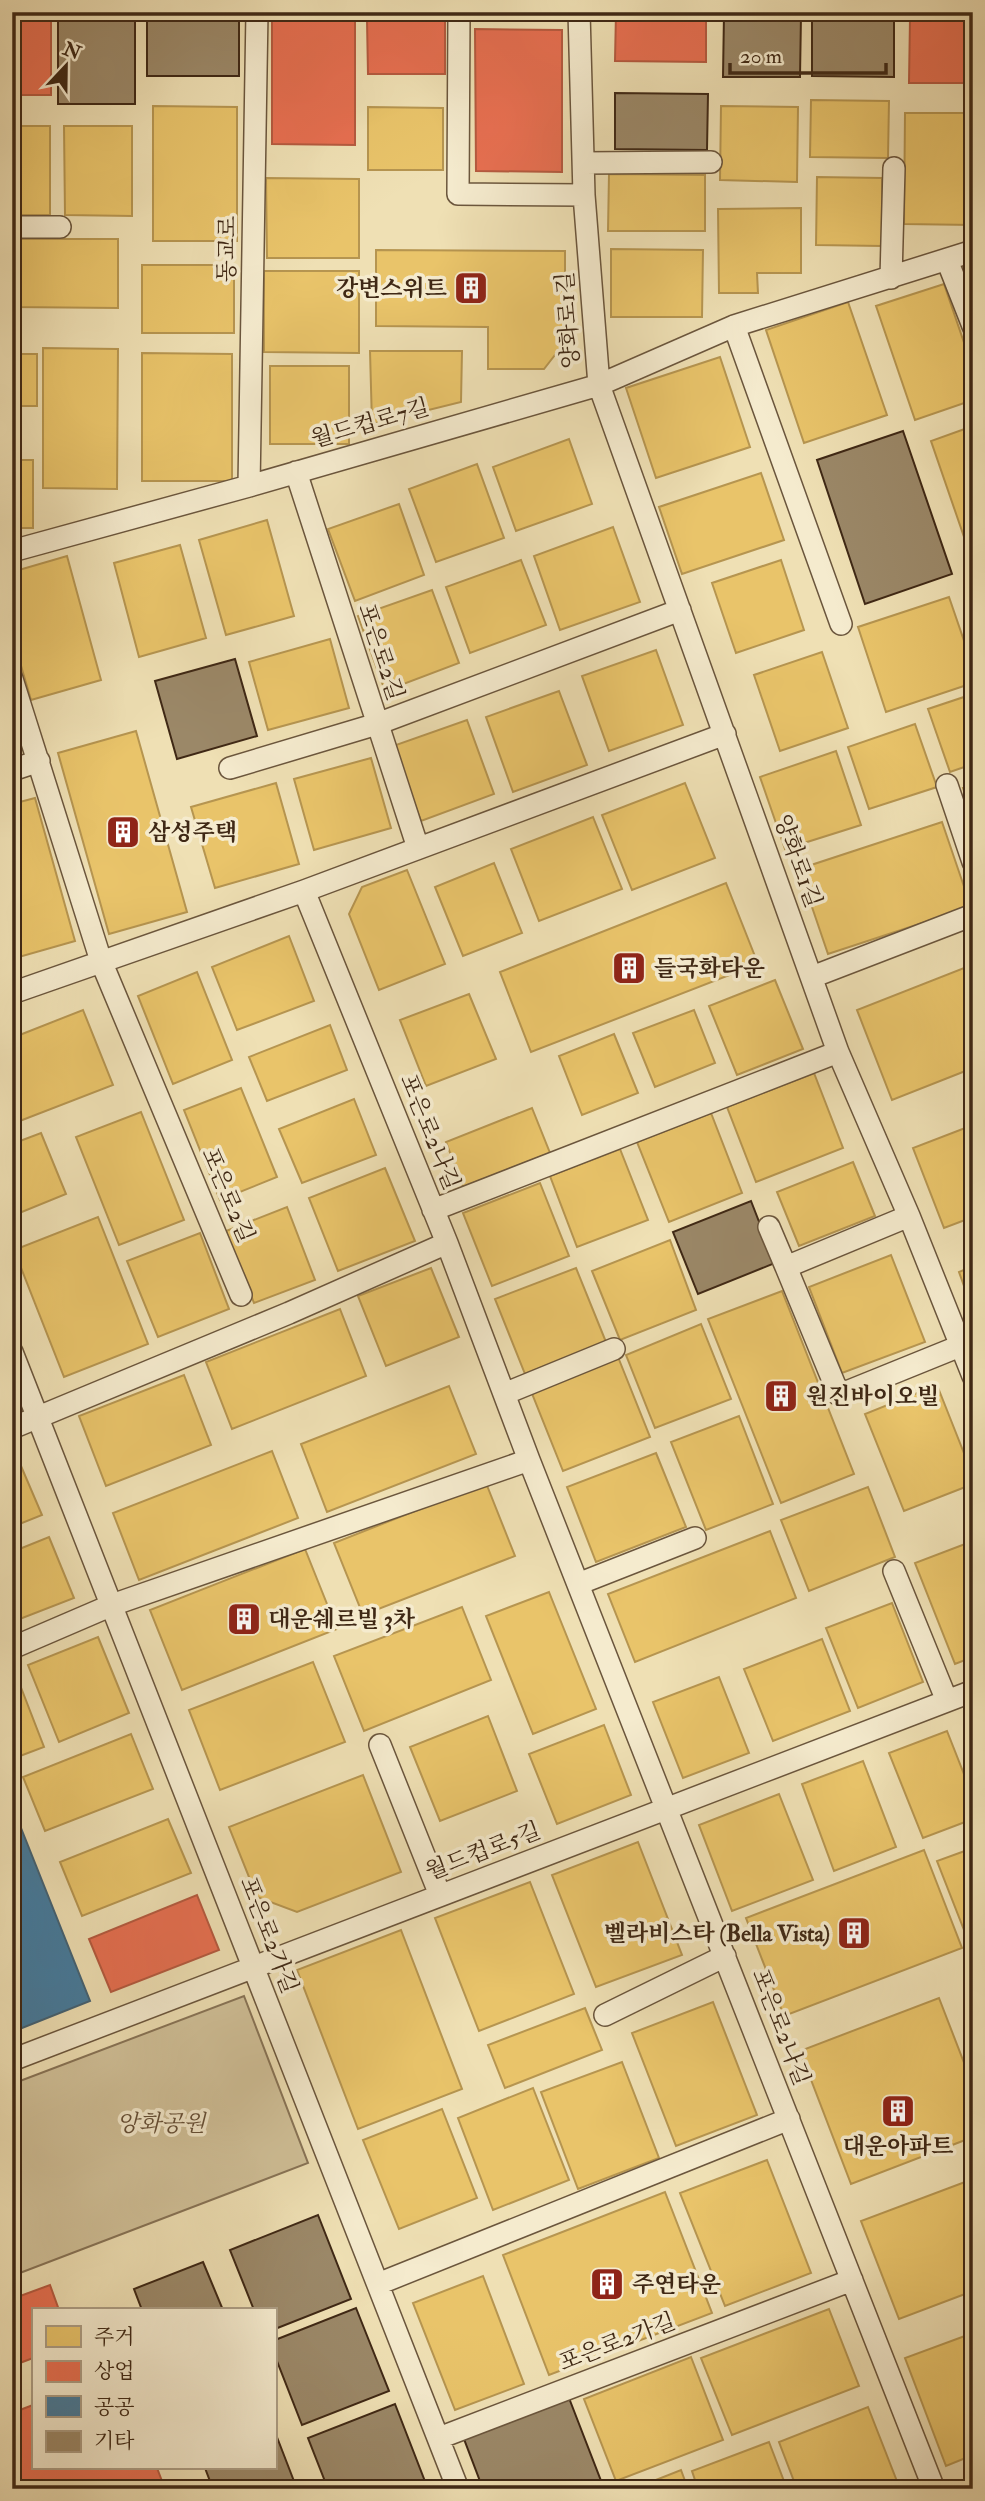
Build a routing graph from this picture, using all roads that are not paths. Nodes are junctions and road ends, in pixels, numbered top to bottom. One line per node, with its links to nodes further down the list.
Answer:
1 (257, 12): 17 (lane, 동교로)
2 (459, 12): 7 (lane)
3 (579, 12): 5 (lane, 양화로1길)
4 (711, 162): 5 (lane)
5 (584, 163): 7 (lane, 양화로1길)
6 (894, 168): 12 (lane)
7 (584, 195): 15 (lane, 양화로1길)
8 (12, 227): 9 (lane)
9 (60, 227)
10 (973, 251): 11 (lane, 월드컵로7길)
11 (947, 260): 12 (lane, 월드컵로7길); 14 (lane)
12 (891, 278): 13 (lane, 월드컵로7길)
13 (734, 326): 15 (lane, 월드컵로7길); 20 (lane)
14 (973, 326)
15 (599, 385): 16 (lane, 월드컵로7길); 19 (lane, 양화로1길)
16 (296, 472): 17 (lane, 월드컵로7길); 22 (lane, 포은로2길)
17 (249, 486): 18 (lane, 월드컵로7길)
18 (12, 551)
19 (680, 610): 22 (lane); 23 (lane, 양화로1길)
20 (841, 624)
21 (12, 679): 24 (lane)
22 (377, 724): 25 (lane); 28 (lane, 포은로2길)
23 (725, 734): 28 (lane); 33 (lane, 양화로1길)
24 (39, 761): 26 (lane); 32 (lane)
25 (230, 768)
26 (12, 770)
27 (947, 785): 29 (lane)
28 (418, 848): 30 (lane)
29 (973, 862)
30 (304, 891): 32 (lane); 36 (lane, 포은로2나길)
31 (973, 915): 33 (lane)
32 (101, 961): 34 (lane); 41 (lane, 포은로2길)
33 (812, 977): 35 (lane, 양화로1길)
34 (12, 993)
35 (838, 1052): 36 (lane); 37 (lane, 양화로1길)
36 (433, 1210): 39 (lane, 포은로2나길)
37 (909, 1216): 40 (lane); 42 (lane, 양화로1길)
38 (769, 1227): 40 (lane)
39 (447, 1243): 46 (lane, 포은로2나길); 47 (lane)
40 (786, 1267): 42 (lane)
41 (241, 1295)
42 (960, 1346): 45 (lane, 양화로1길)
43 (614, 1349): 46 (lane)
44 (12, 1352): 47 (lane, 포은로2가길)
45 (973, 1376)
46 (504, 1394): 49 (lane, 포은로2나길)
47 (38, 1418): 48 (lane); 53 (lane, 포은로2가길)
48 (12, 1428)
49 (528, 1460): 52 (lane, 포은로2나길); 53 (lane)
50 (695, 1538): 52 (lane)
51 (894, 1571): 56 (lane)
52 (578, 1584): 58 (lane, 포은로2나길)
53 (112, 1605): 54 (lane); 61 (lane, 포은로2가길)
54 (12, 1648)
55 (973, 1691): 56 (lane, 월드컵로5길)
56 (947, 1701): 58 (lane, 월드컵로5길)
57 (380, 1745): 59 (lane)
58 (667, 1808): 59 (lane, 월드컵로5길); 60 (lane, 포은로2나길)
59 (440, 1895): 61 (lane, 월드컵로5길)
60 (725, 1956): 62 (lane); 64 (lane, 포은로2나길)
61 (253, 1967): 63 (lane, 월드컵로5길); 66 (lane, 포은로2가길)
62 (605, 2015)
63 (12, 2060)
64 (789, 2119): 65 (lane, 포은로2나길); 66 (lane)
65 (852, 2280): 67 (lane, 포은로2가길); 69 (lane, 포은로2나길)
66 (378, 2284): 67 (lane, 포은로2가길)
67 (439, 2438): 68 (lane, 포은로2가길)
68 (458, 2489)
69 (934, 2489)

